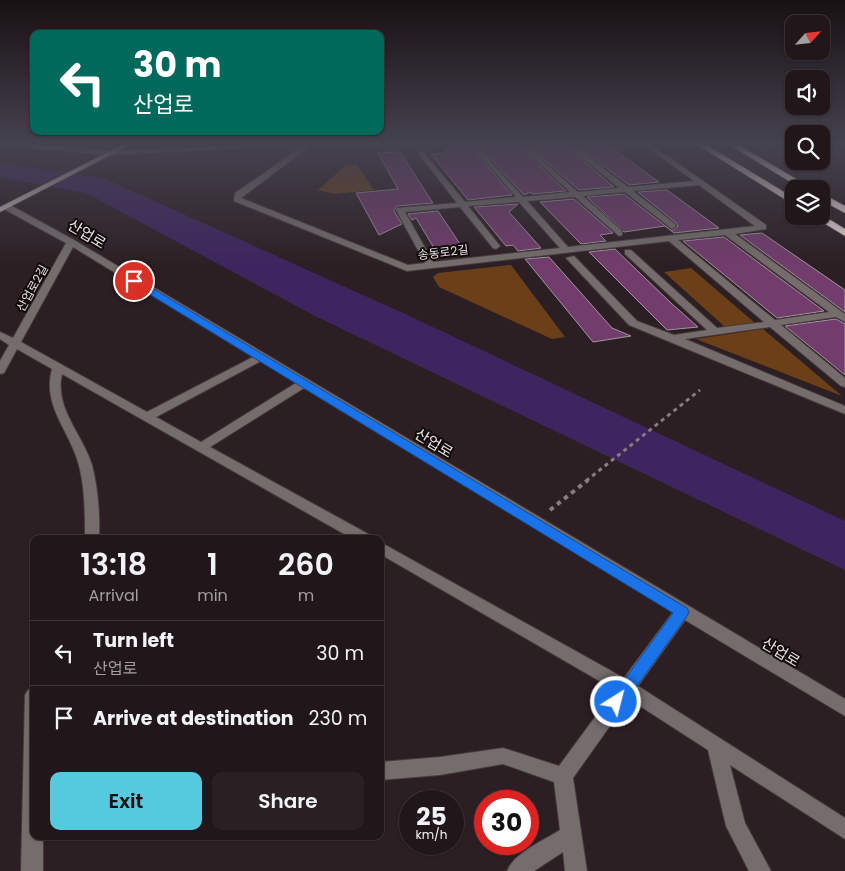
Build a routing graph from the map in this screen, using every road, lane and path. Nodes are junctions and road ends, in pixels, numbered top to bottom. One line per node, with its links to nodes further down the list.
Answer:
1 (47, 185): 16 (main road)
2 (253, 185): 28 (street, 송동로2길)
3 (447, 185): 15 (street)
4 (509, 185): 13 (street)
5 (567, 185): 11 (street)
6 (620, 185): 10 (street)
7 (684, 185): 10 (street)
8 (703, 185): 20 (street, 송동로2길)
9 (766, 185): 12 (highway)
10 (627, 190): 11 (street); 19 (street)
11 (577, 194): 13 (street); 21 (street)
12 (785, 196)
13 (522, 199): 15 (street); 27 (street)
14 (830, 201): 17 (highway)
15 (463, 205): 25 (street); 28 (street)
16 (2, 207): 24 (street, 산업로)
17 (845, 210)
18 (830, 224): 22 (highway)
19 (672, 226)
20 (728, 232): 23 (street, 송동로2길); 29 (street)
21 (619, 233)
22 (845, 233)
23 (670, 238): 27 (street, 송동로2길); 30 (street)
24 (71, 242): 34 (street, 산업로2길); 35 (street, 산업로)
25 (496, 246)
26 (628, 252): 31 (street)
27 (568, 254): 28 (street, 송동로2길); 33 (street)
28 (431, 266)
29 (841, 317): 30 (street)
30 (771, 323): 31 (street); 39 (street)
31 (715, 332): 33 (street)
32 (0, 335): 34 (street)
33 (673, 338): 41 (street)
34 (15, 343): 36 (street); 37 (street, 산업로2길)
35 (261, 357): 38 (street, 산업로); 42 (street)
36 (58, 367): 42 (street); 45 (street)
37 (0, 371)
38 (304, 383): 43 (street); 44 (street, 산업로)
39 (845, 384)
40 (700, 390): 44 (path)
41 (845, 410)
42 (147, 417): 43 (street)
43 (201, 446): 46 (street)
44 (535, 523): 48 (street, 산업로)
45 (92, 535)
46 (358, 535)
47 (384, 549): 49 (street)
48 (682, 612): 49 (street); 50 (street, 산업로)
49 (627, 688): 51 (street); 53 (street)
50 (845, 708)
51 (716, 746): 54 (street); 60 (street)
52 (384, 770): 53 (street)
53 (563, 776): 55 (street)
54 (845, 828)
55 (571, 835): 58 (street); 59 (street)
56 (32, 840): 57 (street)
57 (32, 871)
58 (518, 871)
59 (576, 871)
60 (760, 871)

